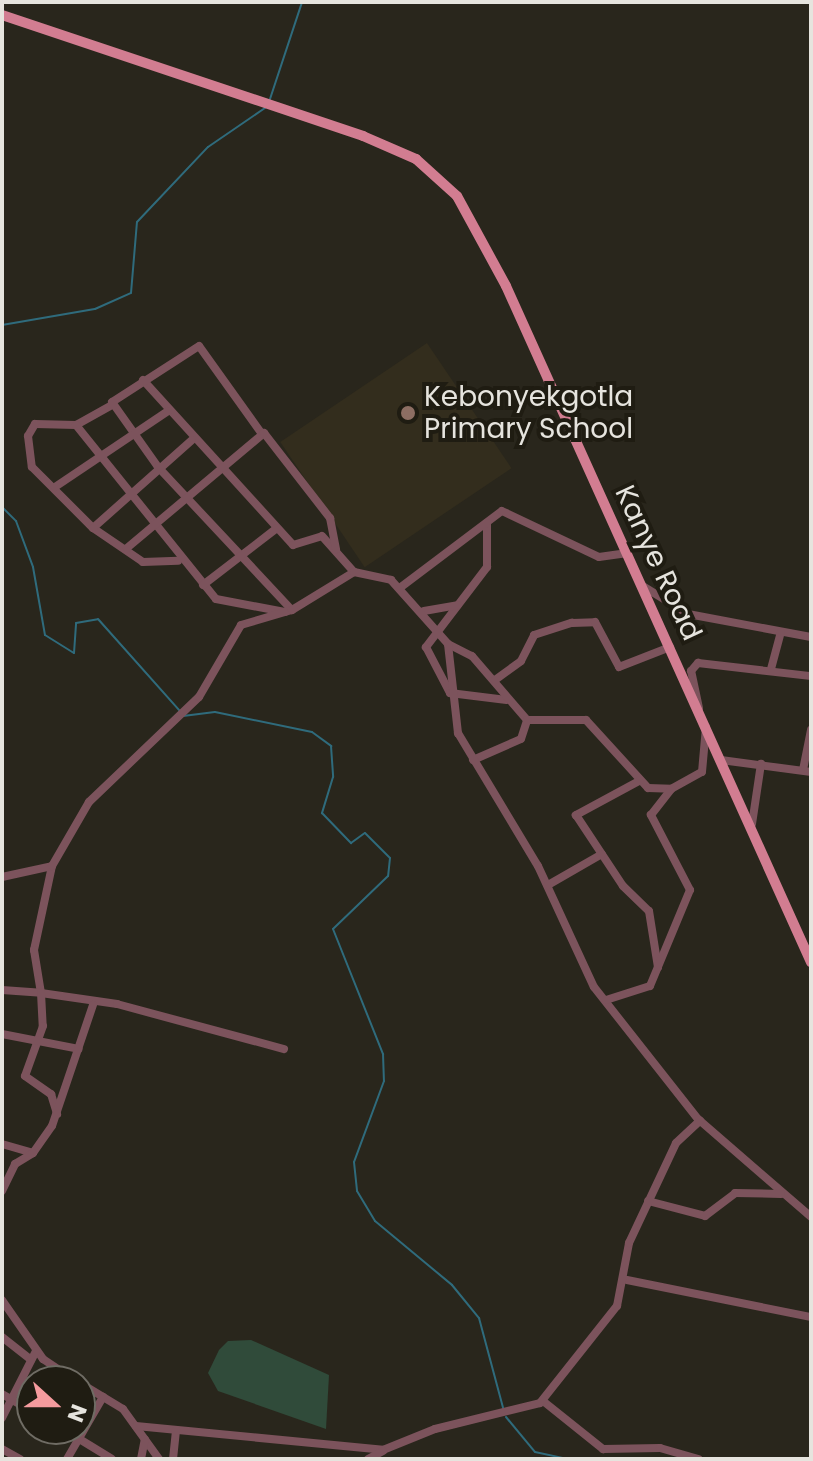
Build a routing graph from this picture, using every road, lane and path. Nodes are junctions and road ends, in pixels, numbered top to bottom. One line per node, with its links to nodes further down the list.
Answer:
1 (2, 15): 22 (main road, Kanye Road)
2 (143, 380): 3 (street); 4 (street); 7 (street)
3 (112, 405): 5 (street); 6 (street)
4 (168, 411): 6 (street); 8 (street)
5 (76, 425): 9 (street); 12 (street)
6 (132, 434): 9 (street); 10 (street)
7 (262, 434): 11 (street); 20 (street)
8 (192, 440): 10 (street); 11 (street)
9 (97, 456): 12 (street); 13 (street)
10 (158, 467): 13 (street); 14 (street)
11 (219, 471): 14 (street); 18 (street)
12 (55, 487): 17 (street)
13 (127, 492): 15 (street); 17 (street)
14 (186, 494): 15 (street); 21 (street)
15 (153, 522): 19 (street); 23 (street)
16 (487, 523): 22 (street); 27 (street); 28 (street)
17 (93, 528): 19 (street)
18 (277, 528): 20 (street); 21 (street)
19 (127, 548): 23 (street)
20 (336, 549): 24 (street)
21 (239, 551): 25 (street); 30 (street)
22 (626, 553): 26 (main road, Kanye Road)
23 (178, 561): 25 (street)
24 (354, 572): 27 (street); 30 (street)
25 (203, 585): 29 (street)
26 (641, 585): 34 (street); 38 (main road, Kanye Road)
27 (401, 587): 31 (street)
28 (457, 605): 31 (street); 35 (street)
29 (251, 608): 30 (street); 32 (street); 33 (street)
30 (289, 611): 32 (street)
31 (424, 611): 35 (street)
32 (260, 618): 33 (street)
33 (249, 622): 56 (street)
34 (781, 632): 36 (street); 39 (street)
35 (436, 633): 37 (street); 42 (street)
36 (811, 637)
37 (448, 644): 41 (street); 42 (street)
38 (670, 647): 41 (street); 44 (main road, Kanye Road)
39 (771, 669): 40 (street); 44 (street)
40 (811, 676)
41 (495, 680): 43 (street)
42 (450, 693): 43 (street); 48 (street)
43 (508, 701): 45 (street)
44 (699, 711): 46 (main road, Kanye Road)
45 (527, 720): 48 (street); 52 (street)
46 (706, 726): 49 (main road, Kanye Road); 53 (street)
47 (811, 730): 51 (street)
48 (473, 760): 58 (street)
49 (721, 760): 50 (street); 54 (main road, Kanye Road)
50 (761, 764): 51 (street); 54 (street)
51 (807, 771)
52 (639, 781): 53 (street); 55 (street)
53 (671, 789): 60 (street)
54 (752, 824): 59 (main road, Kanye Road)
55 (602, 854): 58 (street); 60 (street)
56 (52, 866): 57 (street); 62 (street)
57 (2, 877)
58 (548, 885): 63 (street)
59 (811, 962)
60 (658, 974): 63 (street)
61 (2, 990): 62 (street)
62 (41, 993): 64 (street); 66 (street)
63 (606, 1000): 70 (street)
64 (93, 1005): 67 (street); 68 (street)
65 (2, 1034): 66 (street)
66 (38, 1042): 67 (street); 69 (street)
67 (79, 1049): 69 (street)
68 (284, 1049)
69 (58, 1116): 72 (street)
70 (700, 1121): 74 (street); 75 (street)
71 (2, 1144): 72 (street)
72 (33, 1153): 73 (street)
73 (2, 1191)
74 (783, 1195): 75 (street); 76 (street)
75 (648, 1201): 77 (street)
76 (811, 1217)
77 (627, 1280): 80 (street); 90 (street)
78 (2, 1300): 79 (street)
79 (12, 1315): 81 (street); 83 (street)
80 (811, 1317)
81 (2, 1324)
82 (2, 1337): 83 (street)
83 (34, 1356): 84 (street); 88 (street)
84 (49, 1365)
85 (96, 1393): 87 (street)
86 (2, 1394): 88 (street)
87 (103, 1397): 91 (street); 93 (street)
88 (12, 1399): 89 (street); 92 (street)
89 (16, 1401)
90 (543, 1401): 98 (street); 105 (street)
91 (96, 1408)
92 (2, 1418)
93 (136, 1426): 94 (street); 95 (street)
94 (176, 1430): 98 (street); 103 (street)
95 (145, 1439): 101 (street); 102 (street)
96 (90, 1445): 100 (street)
97 (2, 1449): 99 (street)
98 (383, 1450): 104 (street)
99 (20, 1459)
100 (112, 1459)
101 (141, 1459)
102 (159, 1459)
103 (173, 1459)
104 (368, 1459)
105 (698, 1459)

